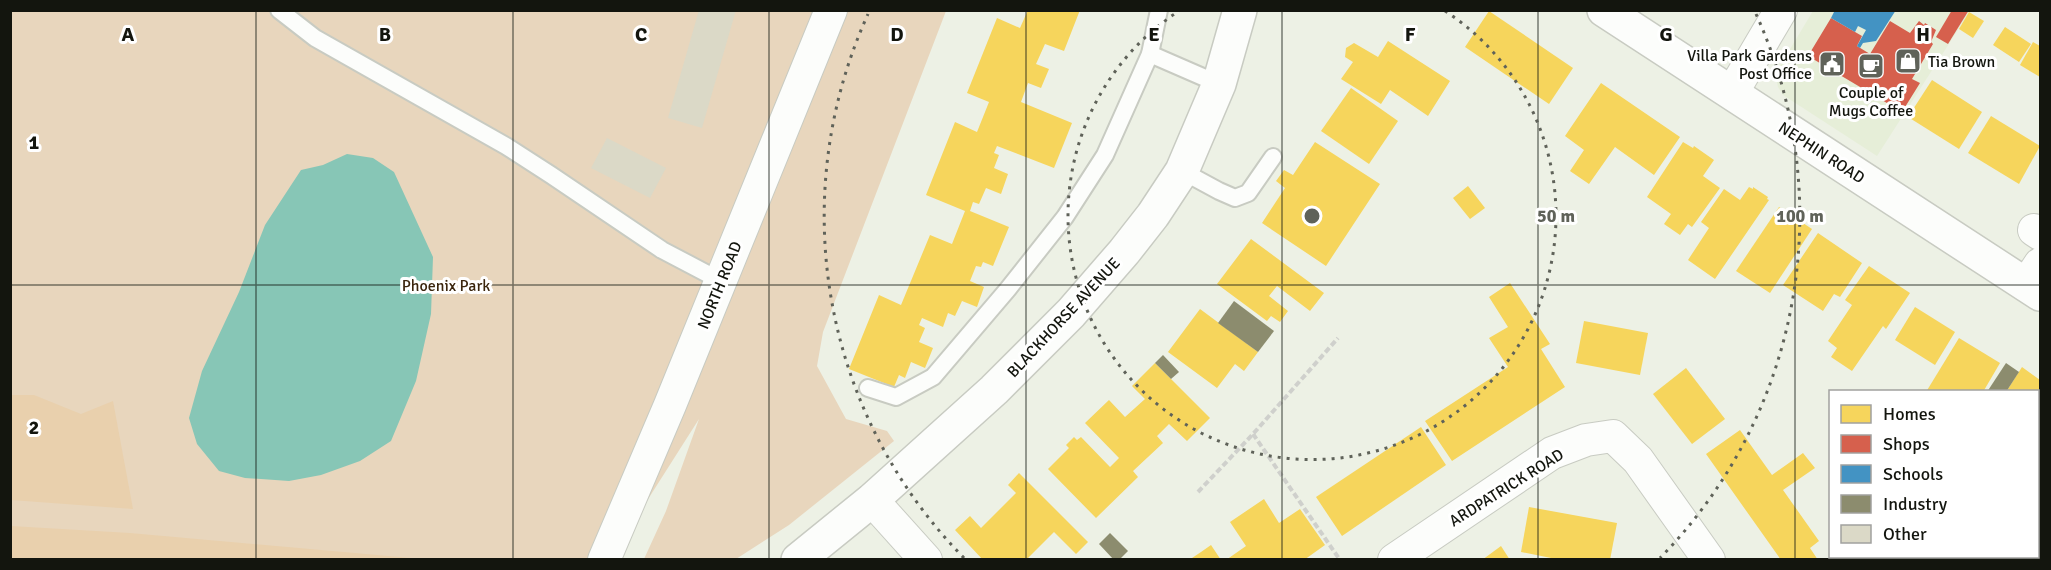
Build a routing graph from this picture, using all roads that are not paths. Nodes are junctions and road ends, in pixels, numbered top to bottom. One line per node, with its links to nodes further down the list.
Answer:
1 (279, 10): 12 (lane)
2 (831, 10): 12 (street, NORTH ROAD)
3 (1159, 10): 7 (lane)
4 (1240, 10): 8 (main road, BLACKHORSE AVENUE)
5 (1604, 10): 9 (main road, NEPHIN ROAD)
6 (1781, 10): 9 (street)
7 (1150, 54): 8 (lane); 14 (lane)
8 (1219, 84): 11 (main road, BLACKHORSE AVENUE)
9 (1732, 93): 13 (main road, NEPHIN ROAD)
10 (1273, 157): 11 (lane)
11 (1182, 171): 15 (main road, BLACKHORSE AVENUE)
12 (721, 281): 16 (street, NORTH ROAD)
13 (2036, 281)
14 (868, 388)
15 (873, 500): 17 (main road, BLACKHORSE AVENUE); 18 (street)
16 (604, 560)
17 (798, 560)
18 (926, 560)
19 (1394, 560): 20 (street, ARDPATRICK ROAD)
20 (1709, 560)

